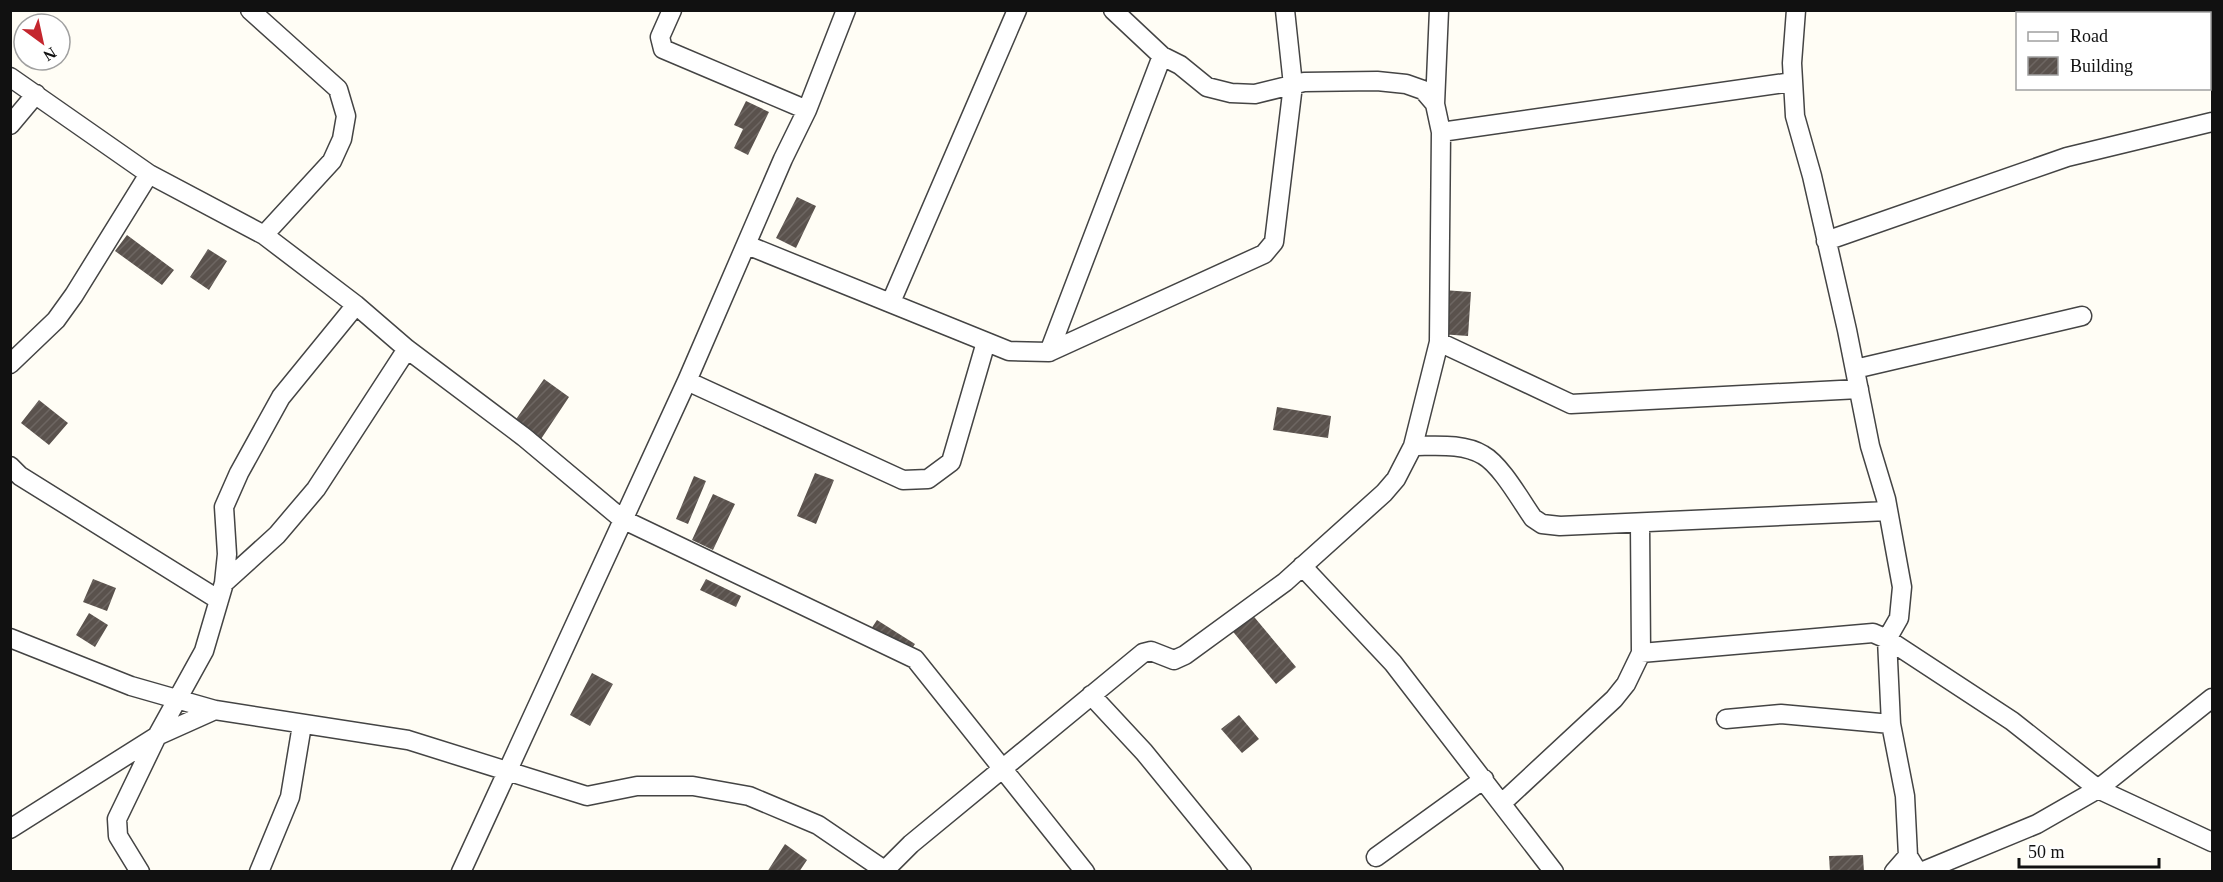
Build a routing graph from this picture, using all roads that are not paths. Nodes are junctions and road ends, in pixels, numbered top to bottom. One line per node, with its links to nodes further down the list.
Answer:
1 (250, 10): 20 (street)
2 (672, 10): 15 (street)
3 (846, 10): 15 (street)
4 (1017, 10): 23 (street)
5 (1113, 10): 9 (street)
6 (1285, 10): 12 (street)
7 (1439, 10): 14 (street)
8 (1796, 10): 11 (street)
9 (1162, 56): 12 (street); 29 (street)
10 (10, 77): 13 (street)
11 (1792, 82): 18 (street); 21 (street)
12 (1293, 84): 14 (street); 29 (street)
13 (36, 94): 17 (street); 19 (street)
14 (1435, 104): 18 (street)
15 (807, 110): 22 (street)
16 (2212, 122): 21 (street)
17 (10, 125)
18 (1441, 132): 27 (street)
19 (149, 174): 20 (street); 30 (street)
20 (264, 236): 24 (street)
21 (1826, 241): 31 (street)
22 (747, 245): 23 (street); 32 (street)
23 (891, 302): 26 (street)
24 (356, 306): 28 (street); 40 (street)
25 (2082, 316): 31 (street)
26 (986, 342): 29 (street); 32 (street)
27 (1439, 342): 33 (street); 34 (street)
28 (407, 349): 37 (street); 40 (street)
29 (1049, 352)
30 (10, 364)
31 (1855, 369): 33 (street)
32 (687, 381): 37 (street)
33 (1859, 389): 36 (street)
34 (1413, 446): 38 (street); 39 (street)
35 (10, 466): 40 (street)
36 (1888, 511): 38 (street); 42 (street)
37 (622, 519): 52 (street); 53 (street)
38 (1640, 524): 43 (street)
39 (1302, 567): 44 (street); 54 (street)
40 (221, 591): 45 (street)
41 (10, 638): 45 (street)
42 (1887, 639): 43 (street); 49 (street); 55 (street)
43 (1641, 653): 56 (street)
44 (1091, 695): 52 (street); 66 (street)
45 (177, 697): 47 (street); 51 (street)
46 (2212, 698): 55 (street)
47 (215, 710): 50 (street); 51 (street)
48 (1726, 719): 49 (street)
49 (1891, 724): 60 (street)
50 (302, 725): 53 (street); 63 (street)
51 (157, 736): 57 (street); 62 (street)
52 (1002, 770): 61 (street); 65 (street)
53 (508, 773): 61 (street); 64 (street)
54 (1484, 779): 56 (street); 59 (street)
55 (2098, 789): 58 (street); 60 (street)
56 (1502, 803): 67 (street)
57 (10, 829)
58 (2212, 842)
59 (1376, 857)
60 (1916, 866): 68 (street)
61 (886, 871)
62 (140, 872)
63 (259, 872)
64 (461, 872)
65 (1085, 872)
66 (1242, 872)
67 (1554, 872)
68 (1894, 872)

